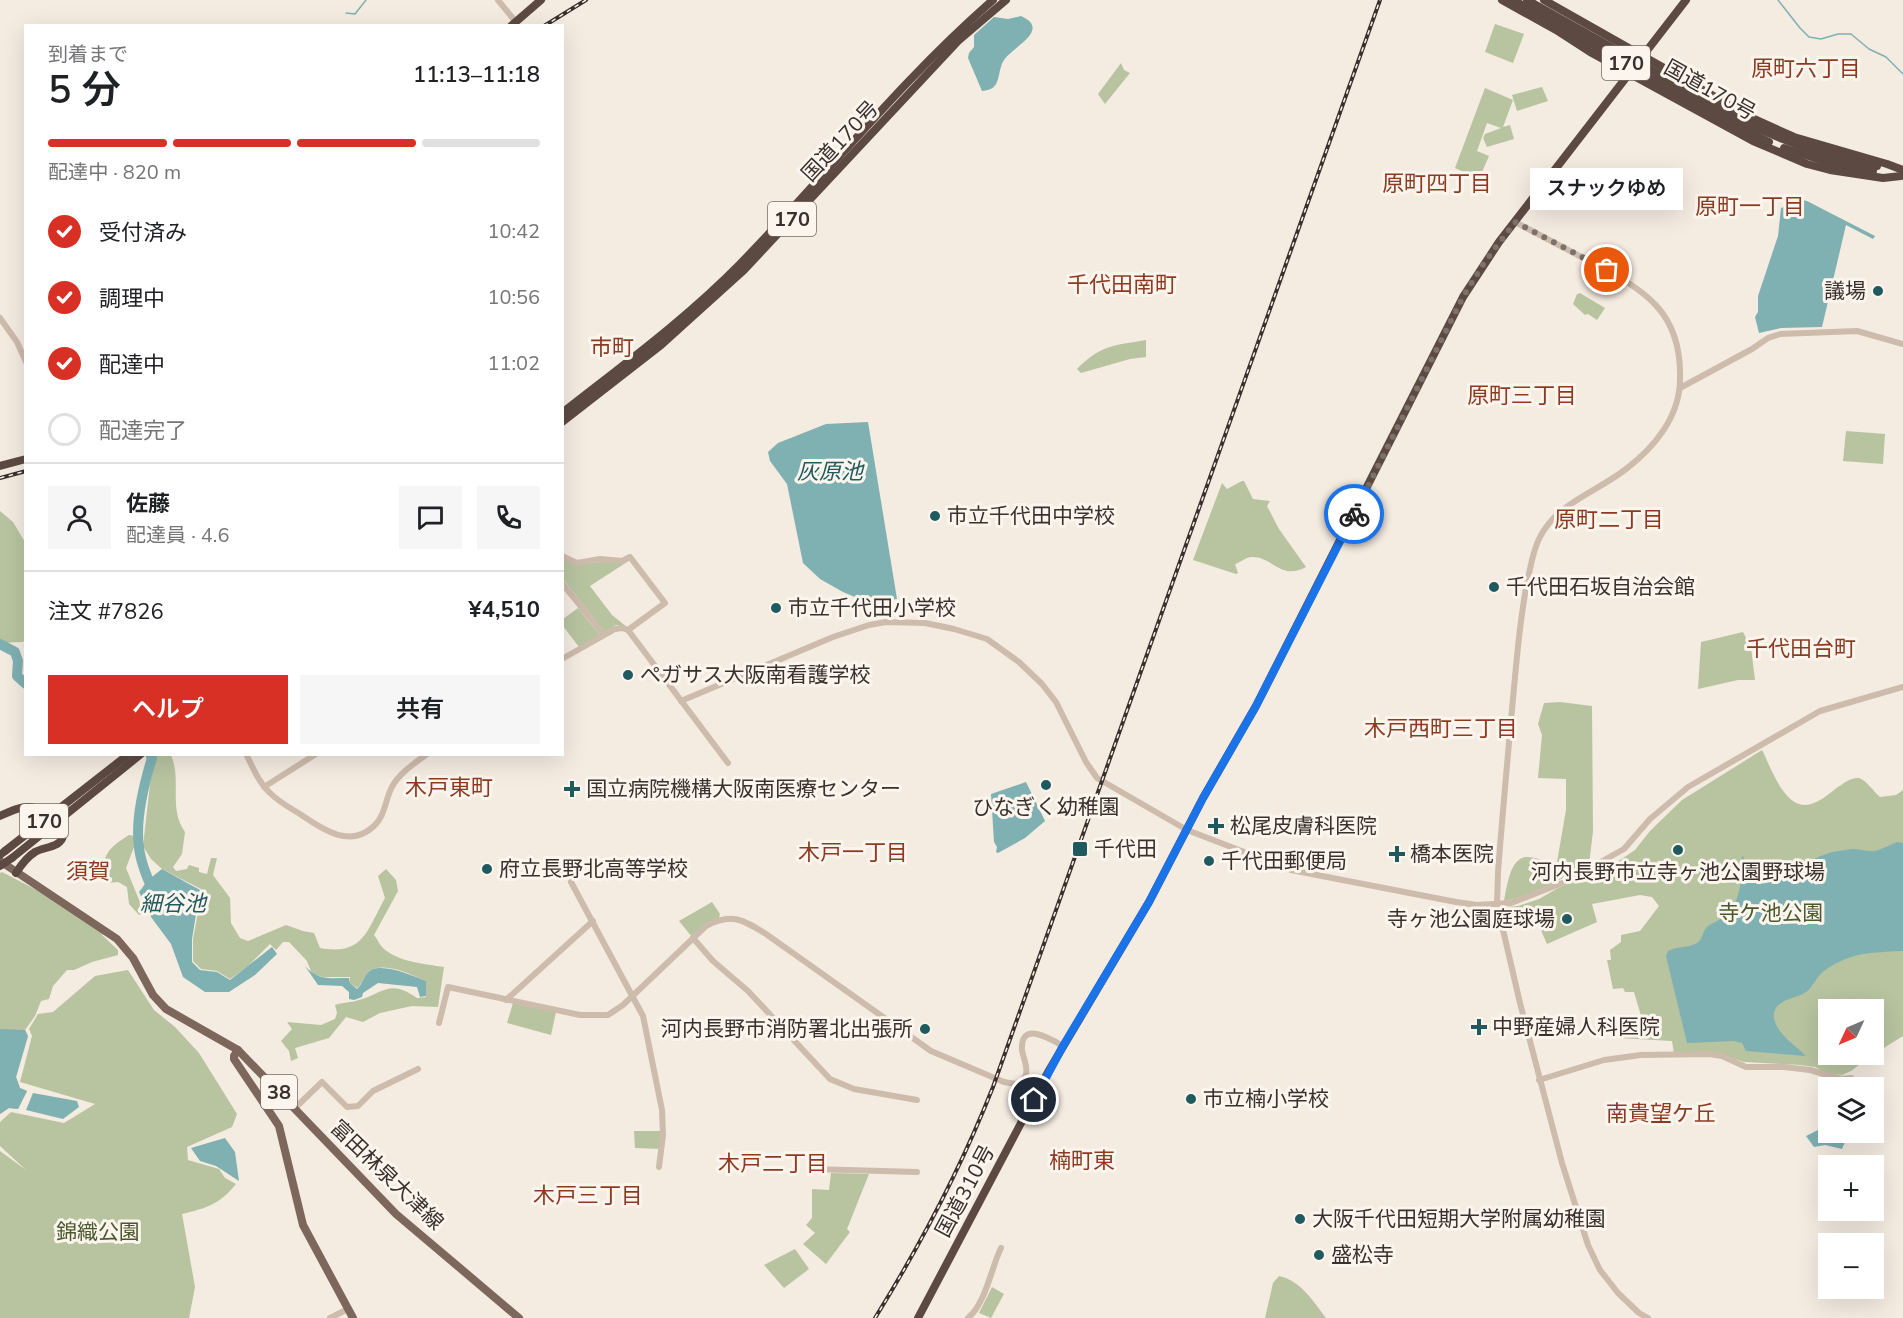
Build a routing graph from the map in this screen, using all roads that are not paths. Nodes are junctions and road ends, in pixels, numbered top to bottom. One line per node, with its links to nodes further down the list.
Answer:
1 (498, 0): 10 (street)
2 (541, 0): 10 (highway)
3 (993, 0): 20 (highway, 国道170号 / 170)
4 (1502, 0): 12 (highway)
5 (1513, 0): 13 (highway, 国道170号 / 170, bridge)
6 (1527, 0): 13 (highway, 国道170号 / 170, bridge)
7 (1544, 0): 11 (highway)
8 (1686, 0): 11 (highway, 国道310号)
9 (1003, 1): 21 (highway, 国道170号 / 170)
10 (513, 23)
11 (1642, 56): 12 (highway, 国道310号); 14 (highway)
12 (1629, 74): 14 (highway); 15 (highway, 国道310号)
13 (1740, 124): 14 (highway, 国道170号 / 170)
14 (1902, 173)
15 (1515, 222): 19 (street); 41 (highway, 国道310号)
16 (0, 318): 18 (street)
17 (1903, 344): 19 (street)
18 (24, 357)
19 (1680, 388): 47 (street)
20 (564, 411)
21 (564, 420)
22 (24, 460): 23 (highway)
23 (0, 466)
24 (564, 557): 26 (street)
25 (564, 585): 27 (street)
26 (628, 630): 27 (street); 30 (street)
27 (604, 635): 28 (street)
28 (564, 658)
29 (1903, 687): 47 (street)
30 (681, 701): 36 (street); 41 (street)
31 (127, 756): 38 (highway, 170)
32 (138, 756): 38 (highway, 170)
33 (247, 756): 37 (street)
34 (313, 756): 37 (street)
35 (425, 756): 37 (street)
36 (728, 763)
37 (264, 787)
38 (85, 794): 40 (highway, 170)
39 (0, 816): 40 (highway)
40 (54, 818): 42 (highway, 170); 45 (highway)
41 (1187, 830): 47 (street); 53 (highway, 国道310号)
42 (4, 854): 44 (highway, 170, bridge); 45 (main road, 富田林泉大津線 / 38)
43 (0, 861): 45 (main road, 富田林泉大津線 / 38)
44 (0, 866)
45 (17, 871): 54 (main road, 富田林泉大津線 / 38)
46 (571, 882): 48 (street)
47 (1497, 904): 57 (street)
48 (592, 921): 50 (street); 51 (street)
49 (693, 938): 50 (street); 53 (street); 58 (street)
50 (633, 996): 51 (street); 60 (street)
51 (506, 1000): 52 (street)
52 (439, 1023)
53 (1063, 1046): 68 (highway, 国道310号)
54 (238, 1050): 59 (main road, 富田林泉大津線 / 38); 64 (main road, 38)
55 (418, 1070): 59 (street)
56 (1834, 1077): 57 (street)
57 (1539, 1080): 70 (street)
58 (917, 1100)
59 (295, 1108): 67 (main road, 富田林泉大津線 / 38)
60 (659, 1167)
61 (811, 1169): 62 (street)
62 (917, 1172)
63 (1001, 1248): 69 (street)
64 (348, 1309): 65 (street); 66 (main road, 38)
65 (330, 1318)
66 (353, 1318)
67 (519, 1318)
68 (918, 1318)
69 (968, 1318)
70 (1648, 1318)

